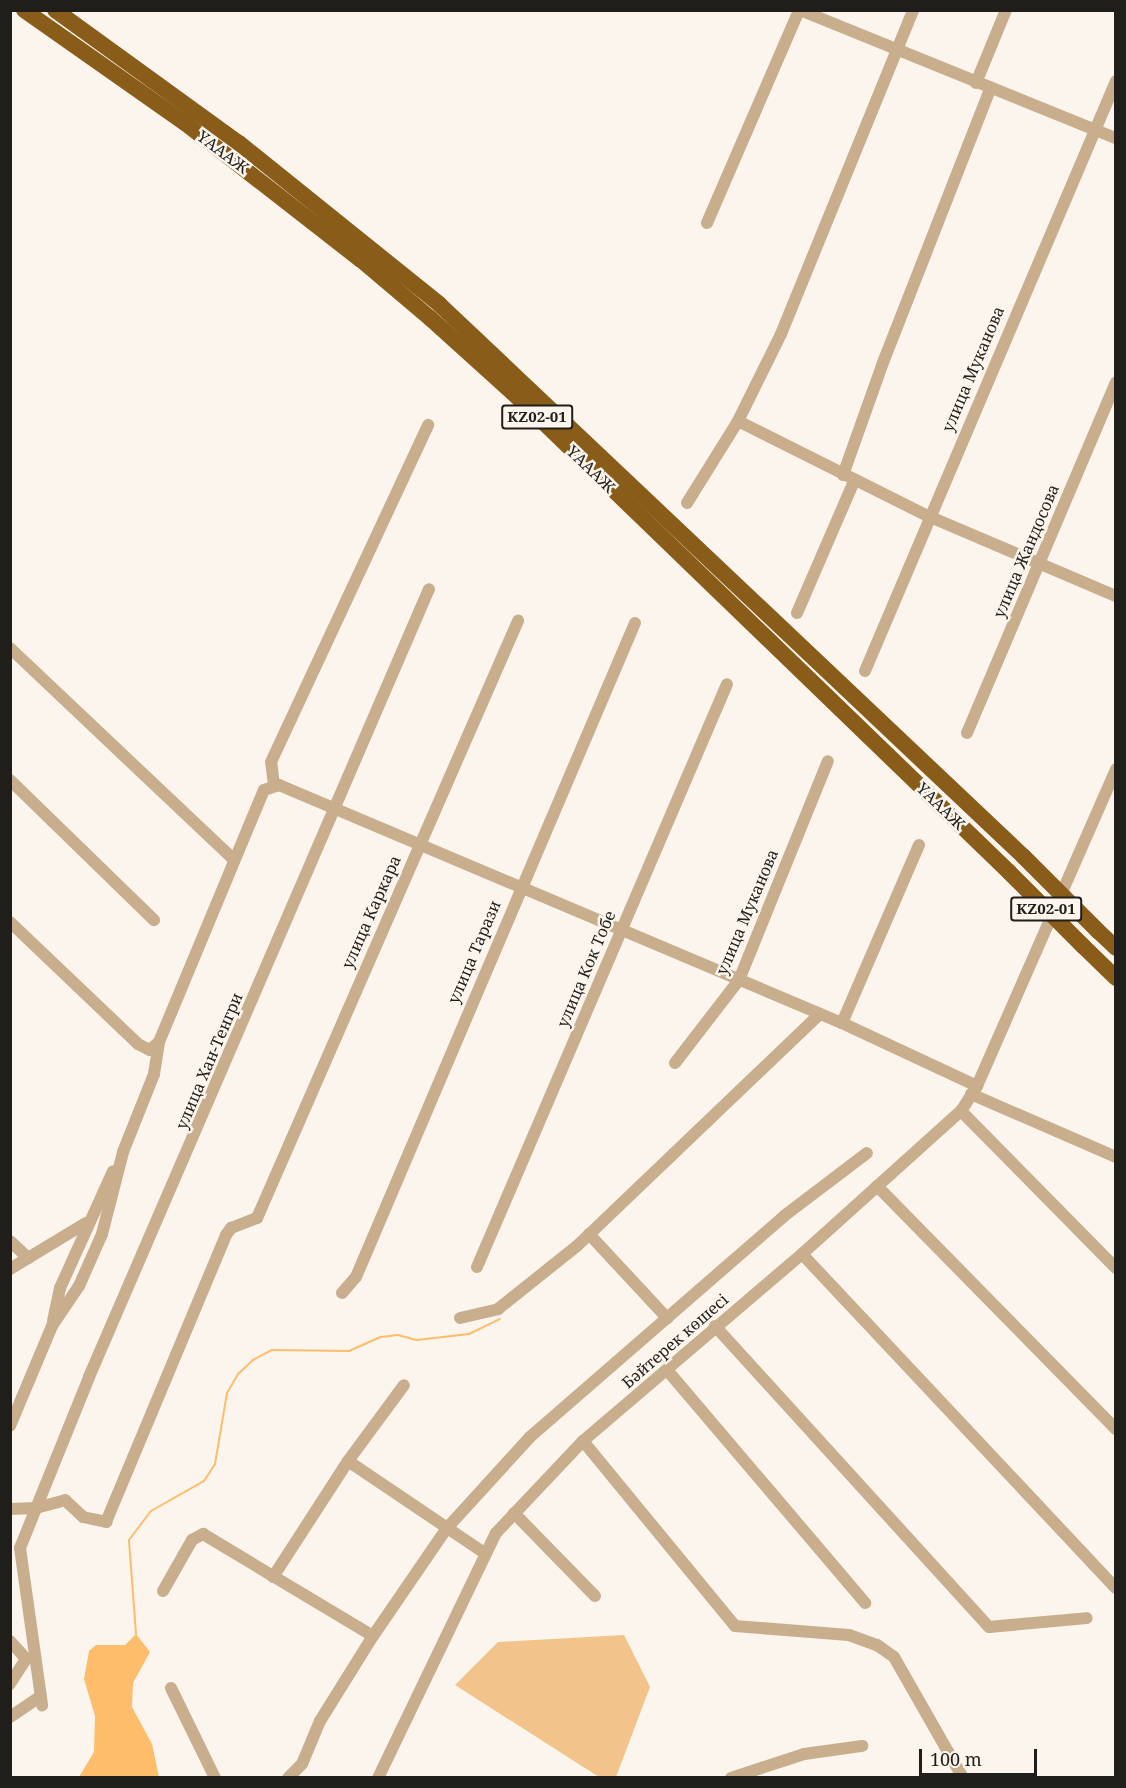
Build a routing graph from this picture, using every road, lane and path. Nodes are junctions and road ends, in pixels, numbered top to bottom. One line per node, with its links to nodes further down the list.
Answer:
1 (24, 10): 43 (highway, ҮАААЖ / KZ02-01, bridge)
2 (55, 10): 42 (highway, ҮАААЖ / KZ02-01, bridge)
3 (799, 10): 6 (street); 13 (street)
4 (913, 10): 7 (street)
5 (1006, 10): 9 (street)
6 (821, 15): 7 (street)
7 (896, 52): 9 (street); 15 (street)
8 (1116, 81): 11 (street, улица Муканова)
9 (976, 83): 10 (street)
10 (990, 89): 11 (street); 17 (street)
11 (1095, 129): 12 (street); 19 (street, улица Муканова)
12 (1116, 138)
13 (708, 223)
14 (1116, 382): 20 (street, улица Жандосова)
15 (738, 421): 17 (street); 18 (street)
16 (428, 425): 33 (street)
17 (849, 478): 19 (street); 23 (street)
18 (687, 503)
19 (928, 516): 20 (street); 27 (street, улица Муканова)
20 (1039, 565): 22 (street); 29 (street, улица Жандосова)
21 (429, 589): 34 (street, улица Хан-Тенгри)
22 (1116, 596)
23 (796, 613)
24 (518, 621): 35 (street, улица Каркара)
25 (635, 622): 38 (street, улица Тарази)
26 (10, 648): 37 (street)
27 (865, 671)
28 (727, 684): 41 (street, улица Кок Тобе)
29 (967, 733)
30 (828, 761): 44 (street, улица Муканова)
31 (1116, 769): 49 (street, Бәйтерек көшесі)
32 (10, 780): 39 (street)
33 (274, 785): 34 (street); 37 (street)
34 (336, 807): 35 (street); 74 (street, улица Хан-Тенгри)
35 (420, 842): 38 (street); 74 (street, улица Каркара)
36 (919, 845): 46 (street)
37 (233, 859): 47 (street)
38 (520, 886): 41 (street); 63 (street, улица Тарази)
39 (154, 920)
40 (10, 922): 47 (street)
41 (620, 929): 44 (street); 60 (street, улица Кок Тобе)
42 (1116, 948)
43 (1116, 978)
44 (739, 980): 45 (street); 48 (street, улица Муканова)
45 (820, 1014): 46 (street); 56 (street)
46 (842, 1023): 49 (street)
47 (159, 1042): 51 (street)
48 (675, 1063)
49 (974, 1090): 50 (street, Бәйтерек көшесі); 53 (street)
50 (961, 1111): 54 (street, Бәйтерек көшесі); 61 (street)
51 (123, 1152): 55 (street); 66 (street)
52 (867, 1153): 65 (street)
53 (1116, 1157)
54 (877, 1186): 58 (street, Бәйтерек көшесі); 71 (street)
55 (86, 1223): 59 (street); 66 (street)
56 (589, 1234): 64 (street); 65 (street)
57 (10, 1242): 59 (street)
58 (802, 1254): 67 (street, Бәйтерек көшесі); 81 (street)
59 (28, 1258): 62 (street)
60 (477, 1267)
61 (1116, 1268)
62 (10, 1269)
63 (342, 1293)
64 (460, 1318)
65 (667, 1318): 77 (street)
66 (52, 1326): 70 (street)
67 (716, 1326): 68 (street, Бәйтерек көшесі); 85 (street)
68 (667, 1370): 72 (street, Бәйтерек көшесі); 84 (street)
69 (404, 1385): 73 (street)
70 (11, 1422)
71 (1116, 1429)
72 (583, 1441): 76 (street, Бәйтерек көшесі); 96 (street)
73 (348, 1461): 77 (street); 80 (street)
74 (36, 1508): 75 (street); 78 (street, улица Хан-Тенгри)
75 (10, 1509)
76 (514, 1513): 79 (street, Бәйтерек көшесі); 83 (street)
77 (447, 1528): 79 (street); 86 (street)
78 (15, 1548): 90 (street)
79 (483, 1552): 94 (street, Бәйтерек көшесі)
80 (273, 1577): 82 (street); 86 (street)
81 (1116, 1588)
82 (163, 1591)
83 (594, 1596)
84 (865, 1604)
85 (1087, 1618)
86 (373, 1636): 93 (street)
87 (10, 1641): 88 (street)
88 (10, 1684)
89 (171, 1688): 92 (street)
90 (10, 1717)
91 (862, 1746): 95 (street)
92 (215, 1778)
93 (288, 1778)
94 (378, 1778)
95 (731, 1778)
96 (963, 1778)

